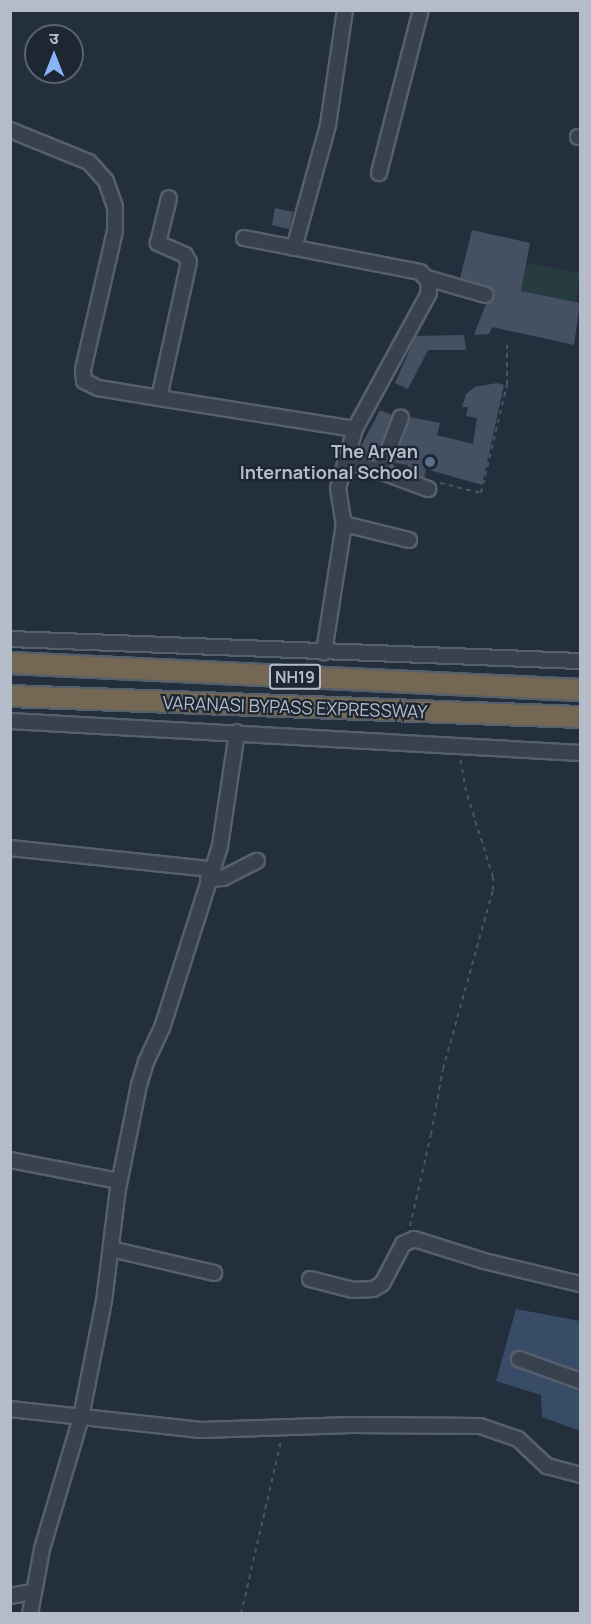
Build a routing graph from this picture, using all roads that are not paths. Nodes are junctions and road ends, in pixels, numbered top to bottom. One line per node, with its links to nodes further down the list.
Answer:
1 (345, 10): 7 (street)
2 (421, 10): 4 (street)
3 (10, 130): 10 (street)
4 (379, 173)
5 (169, 198): 10 (street)
6 (244, 238): 7 (street)
7 (294, 248): 8 (street)
8 (427, 278): 9 (street); 12 (street)
9 (486, 294)
10 (159, 398): 12 (street)
11 (401, 417): 14 (street)
12 (355, 429): 13 (street)
13 (345, 462): 14 (street); 16 (street)
14 (374, 470): 15 (street)
15 (428, 489)
16 (344, 524): 17 (street); 19 (street)
17 (409, 540)
18 (10, 639): 19 (street)
19 (324, 652): 20 (street)
20 (580, 661)
21 (10, 663): 22 (highway, VARANASI BYPASS EXPRESSWAY / NH19)
22 (580, 690)
23 (10, 696): 24 (highway, VARANASI BYPASS EXPRESSWAY / NH19)
24 (580, 717)
25 (10, 721): 26 (street)
26 (237, 732): 27 (street); 30 (street)
27 (580, 753)
28 (10, 848): 30 (street)
29 (257, 861): 30 (street)
30 (210, 874): 32 (street)
31 (10, 1160): 32 (street)
32 (119, 1181): 33 (street)
33 (111, 1249): 34 (street); 40 (street)
34 (214, 1273)
35 (310, 1279): 36 (street)
36 (580, 1284)
37 (519, 1359): 38 (street)
38 (580, 1382)
39 (10, 1409): 40 (street)
40 (81, 1417): 41 (street); 42 (street)
41 (580, 1474)
42 (33, 1592): 43 (street); 44 (street)
43 (10, 1596)
44 (30, 1614)

